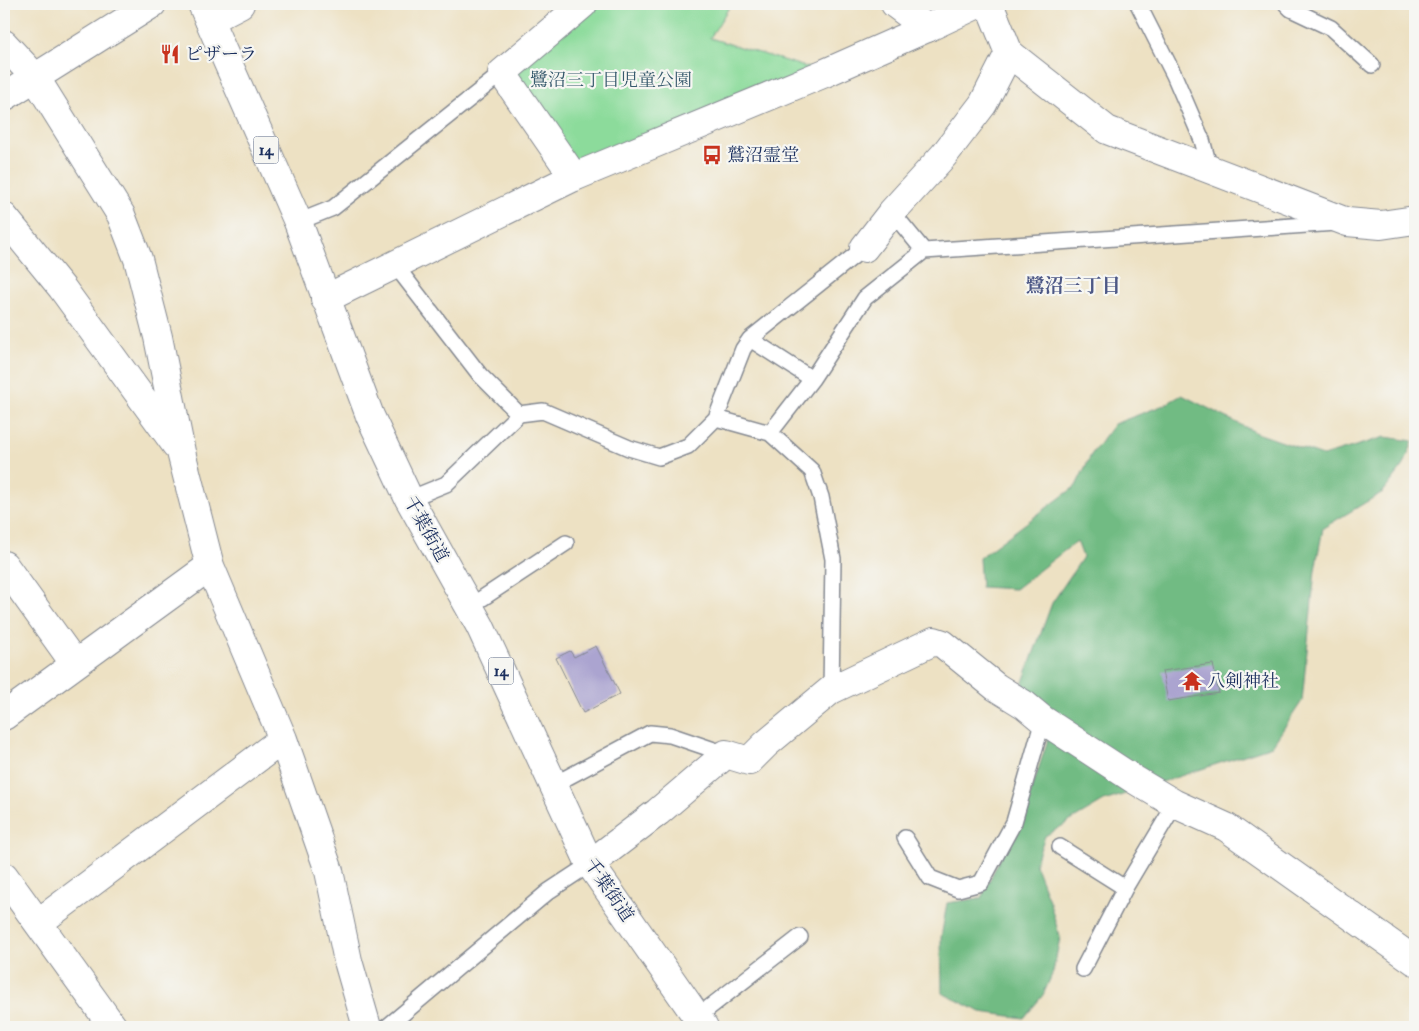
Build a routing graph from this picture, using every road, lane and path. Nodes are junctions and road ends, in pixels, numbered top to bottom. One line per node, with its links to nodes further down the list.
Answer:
1 (152, 4): 15 (main road)
2 (240, 4): 9 (main road)
3 (583, 4): 14 (main road)
4 (895, 4): 10 (main road)
5 (978, 4): 10 (main road)
6 (988, 4): 12 (main road)
7 (1138, 4): 17 (lane)
8 (1286, 4): 13 (lane)
9 (206, 12): 22 (main road, 千葉街道 / 14)
10 (927, 28): 18 (main road)
11 (4, 44): 15 (main road)
12 (1009, 53): 17 (main road); 19 (main road)
13 (1372, 65)
14 (502, 73): 18 (main road); 22 (lane)
15 (35, 77): 16 (main road); 33 (main road)
16 (4, 97)
17 (1210, 169): 23 (main road)
18 (574, 177): 26 (main road)
19 (892, 212): 24 (main road); 25 (lane)
20 (4, 217): 33 (main road)
21 (1415, 220): 23 (main road)
22 (298, 222): 27 (main road, 千葉街道 / 14)
23 (1347, 222): 25 (lane)
24 (864, 248): 28 (lane)
25 (924, 251): 29 (lane)
26 (394, 265): 27 (main road); 30 (lane)
27 (325, 299): 34 (main road, 千葉街道 / 14)
28 (750, 340): 29 (lane); 31 (lane)
29 (812, 379): 32 (lane)
30 (519, 414): 31 (lane); 34 (lane)
31 (716, 418): 32 (lane)
32 (770, 433): 40 (lane)
33 (181, 452): 37 (main road)
34 (409, 499): 38 (main road, 千葉街道 / 14)
35 (566, 543): 38 (lane)
36 (4, 565): 39 (main road)
37 (210, 566): 39 (main road); 43 (main road)
38 (469, 607): 45 (main road, 千葉街道 / 14)
39 (75, 664): 41 (main road)
40 (831, 690): 42 (main road); 44 (main road)
41 (4, 716)
42 (1043, 720): 46 (main road); 47 (lane)
43 (284, 739): 52 (main road); 58 (main road)
44 (726, 754): 45 (lane); 49 (main road)
45 (553, 785): 49 (main road, 千葉街道 / 14)
46 (1175, 804): 51 (lane); 54 (main road)
47 (905, 838)
48 (1060, 847): 51 (lane)
49 (590, 864): 56 (main road, 千葉街道 / 14); 59 (lane)
50 (4, 876): 52 (main road)
51 (1126, 888): 55 (lane)
52 (38, 923): 57 (main road)
53 (800, 937): 56 (lane)
54 (1415, 962)
55 (1083, 969)
56 (701, 1022)
57 (113, 1027)
58 (368, 1027)
59 (387, 1027)

